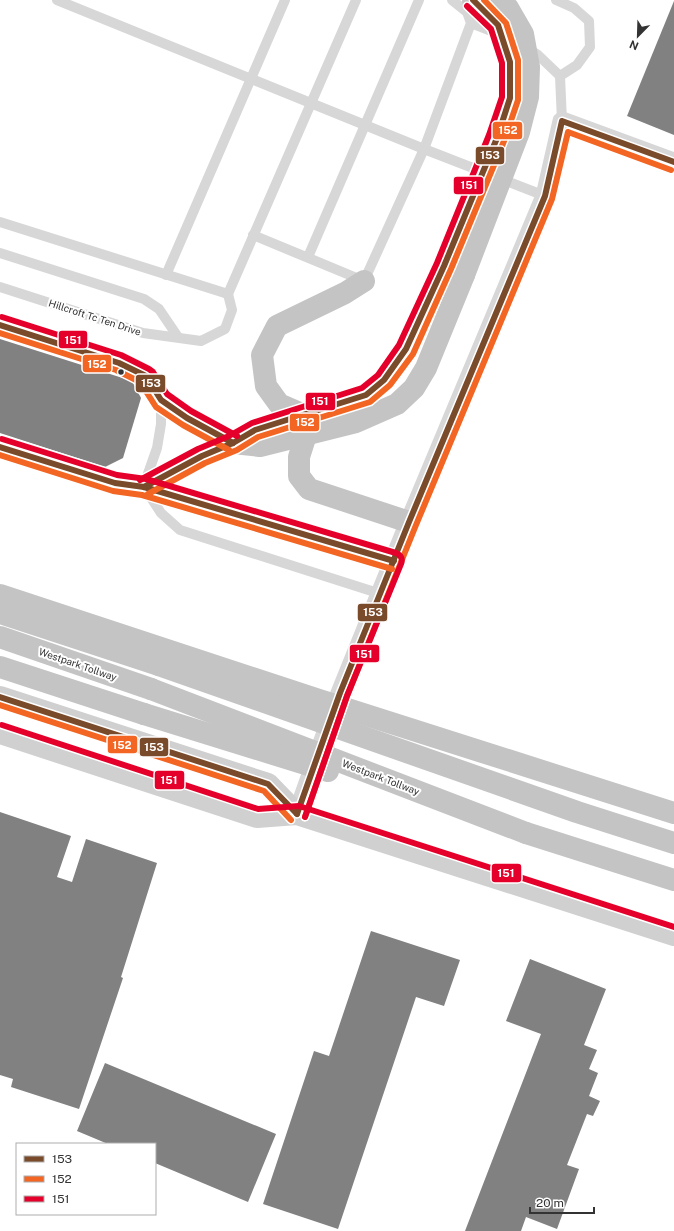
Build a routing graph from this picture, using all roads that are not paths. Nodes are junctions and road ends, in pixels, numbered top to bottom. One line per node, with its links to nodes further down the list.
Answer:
1 (57, 0): 10 (lane)
2 (285, 0): 10 (lane)
3 (356, 0): 11 (lane)
4 (419, 0): 13 (lane)
5 (458, 0): 8 (lane); 28 (highway, bridge)
6 (500, 0): 28 (highway, bridge)
7 (556, 0): 9 (lane)
8 (471, 23): 9 (lane); 14 (lane)
9 (560, 76): 12 (lane)
10 (251, 78): 11 (lane); 21 (lane)
11 (311, 102): 13 (lane); 18 (lane)
12 (562, 121): 15 (street); 16 (street)
13 (365, 124): 14 (lane); 20 (lane)
14 (424, 149): 16 (lane); 22 (lane)
15 (674, 162)
16 (545, 196): 32 (street)
17 (0, 222): 21 (lane)
18 (253, 235): 20 (lane); 24 (lane)
19 (0, 253): 26 (lane)
20 (308, 257): 22 (lane)
21 (166, 275): 24 (lane)
22 (364, 281): 28 (highway)
23 (0, 287): 26 (lane, Hillcroft Tc Ten Drive)
24 (228, 294): 26 (lane, Hillcroft Tc Ten Drive)
25 (0, 325): 27 (lane)
26 (178, 338)
27 (161, 400): 29 (highway); 31 (lane)
28 (304, 425): 29 (highway); 32 (highway)
29 (233, 443): 31 (highway)
30 (0, 447): 31 (lane)
31 (144, 487): 33 (lane); 34 (lane)
32 (409, 522): 33 (street)
33 (394, 561): 34 (street)
34 (381, 594): 42 (street)
35 (0, 595): 41 (highway, bridge)
36 (0, 613): 44 (highway, bridge)
37 (0, 637): 43 (highway, Westpark Tollway, bridge)
38 (0, 667): 43 (highway, bridge)
39 (0, 697): 42 (main road)
40 (0, 733): 42 (main road)
41 (674, 813)
42 (297, 814): 46 (main road)
43 (526, 833): 45 (highway, Westpark Tollway)
44 (674, 843)
45 (674, 880)
46 (674, 935)

